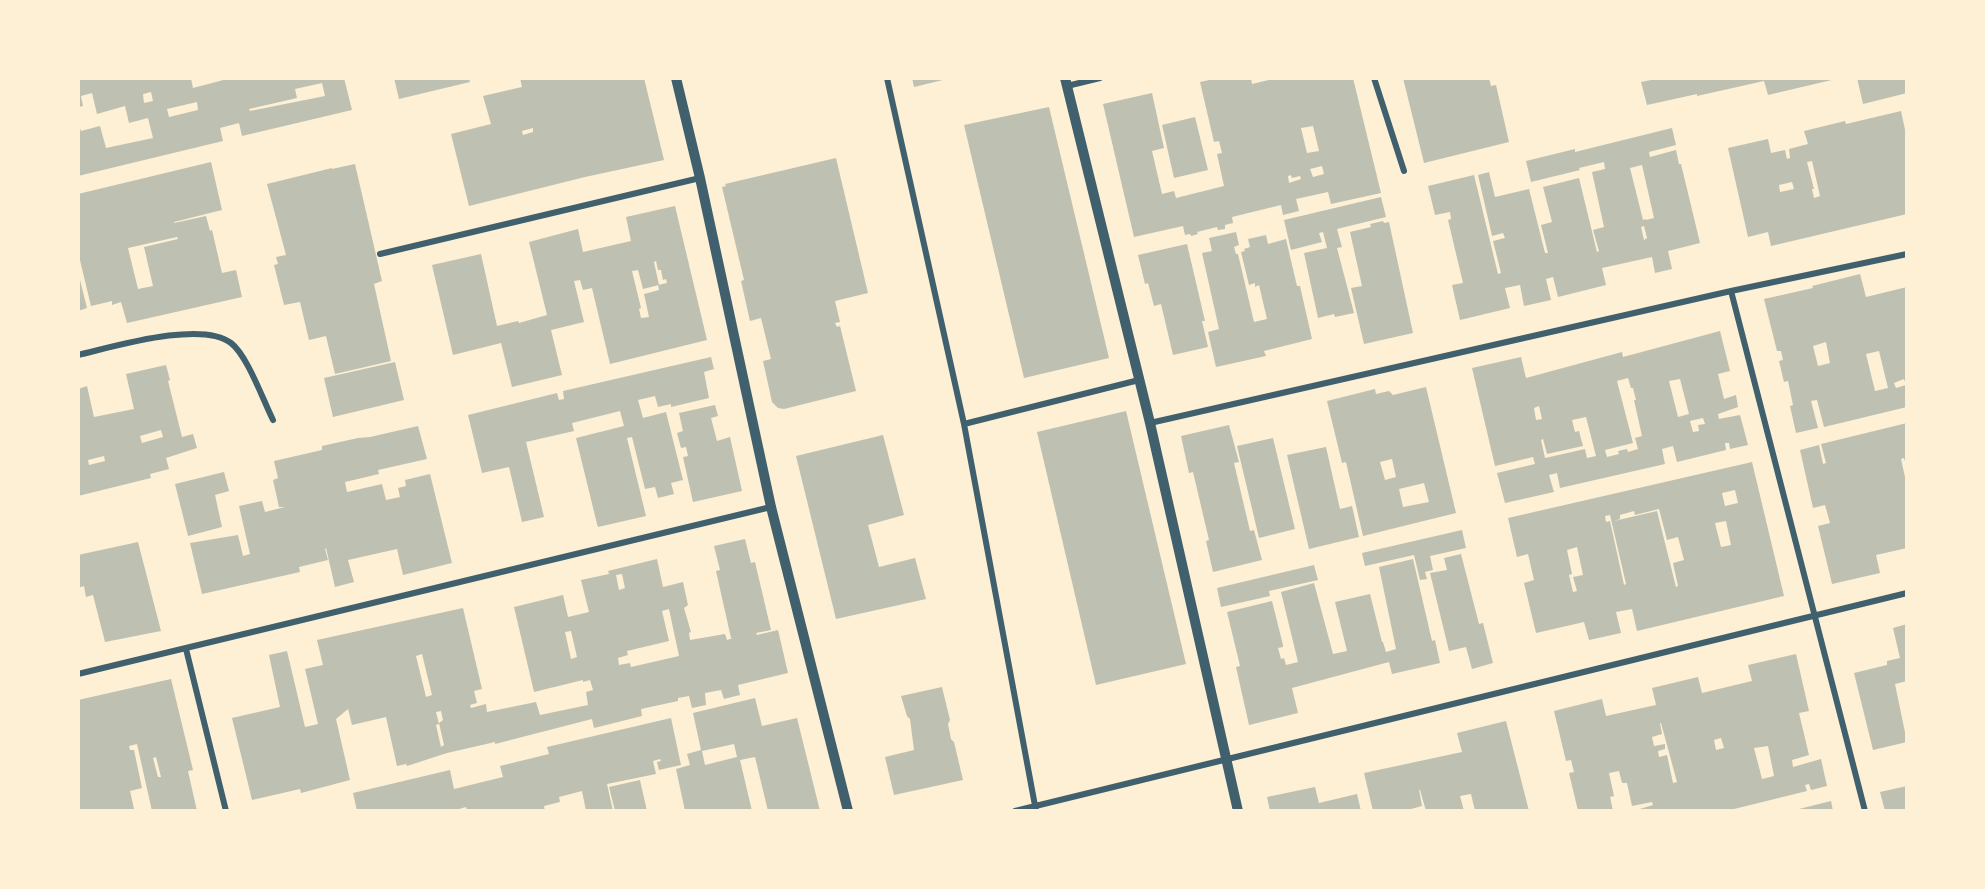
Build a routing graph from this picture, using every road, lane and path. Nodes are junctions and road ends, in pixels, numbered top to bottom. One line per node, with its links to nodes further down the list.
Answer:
1 (676, 78): 7 (street)
2 (887, 78): 15 (street)
3 (1100, 78): 5 (street)
4 (1374, 78): 6 (street)
5 (1066, 82): 12 (street)
6 (1404, 171)
7 (700, 178): 8 (street); 16 (street)
8 (380, 254)
9 (1907, 254): 10 (street)
10 (1731, 291): 14 (street); 18 (street)
11 (78, 355): 13 (street)
12 (1139, 380): 14 (street); 15 (street)
13 (273, 420)
14 (1150, 423): 21 (street)
15 (964, 424): 22 (street)
16 (771, 507): 19 (street); 24 (street)
17 (1907, 593): 18 (street)
18 (1815, 616): 21 (street); 27 (street)
19 (186, 649): 20 (street); 23 (street)
20 (78, 674)
21 (1225, 759): 22 (street); 26 (street)
22 (1036, 809): 25 (street)
23 (226, 811)
24 (848, 811)
25 (1015, 811)
26 (1238, 811)
27 (1865, 811)

